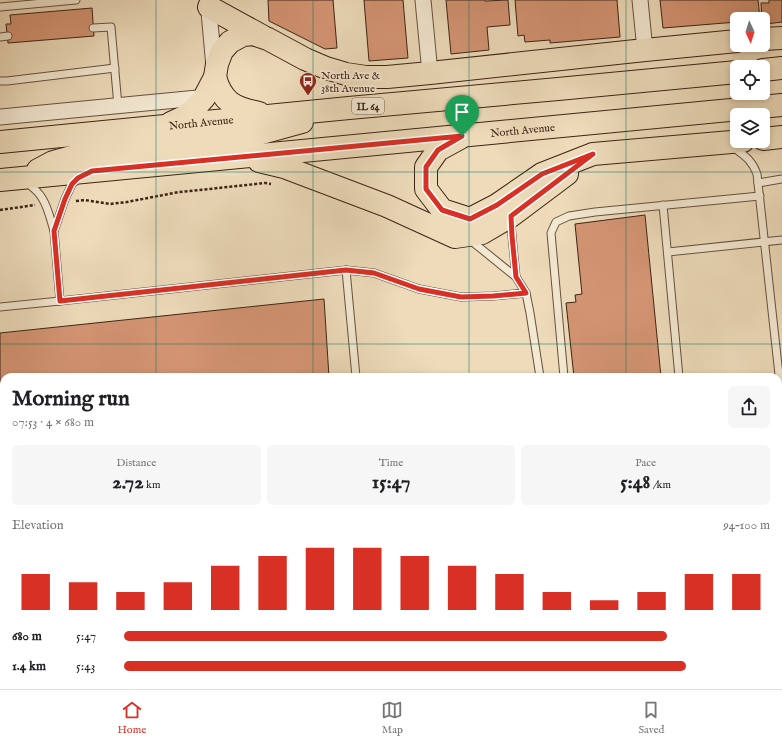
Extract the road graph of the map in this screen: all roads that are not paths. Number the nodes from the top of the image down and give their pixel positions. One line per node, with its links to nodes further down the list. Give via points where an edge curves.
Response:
1 (76, 0): 5 (lane)
2 (423, 0): 15 (street)
3 (640, 0): 11 (street)
4 (209, 4): 9 (main road); 18 (street)
5 (0, 7)
6 (93, 28): 12 (lane, via 111,27)
7 (782, 38): 8 (main road)
8 (770, 39)
9 (268, 40): 15 (main road, via 304,59 346,74 380,77); 18 (main road, via 253,34 243,35 230,42 222,51 217,64)
10 (730, 43): 11 (main road)
11 (645, 50): 15 (main road)
12 (115, 68): 17 (lane); 20 (lane)
13 (782, 68): 14 (main road)
14 (770, 69)
15 (430, 73)
16 (730, 73): 21 (main road, North Avenue / IL 64)
17 (0, 82)
18 (214, 90): 20 (street); 22 (main road, via 233,105); 24 (main road, via 184,117)
19 (782, 105): 25 (main road, North Avenue)
20 (118, 106): 23 (street)
21 (349, 108): 22 (main road, North Avenue / IL 64); 34 (main road, via 247,137 82,154 54,162)
22 (270, 115): 24 (main road, North Avenue / IL 64)
23 (0, 117)
24 (166, 125): 28 (main road, North Avenue / IL 64)
25 (462, 136): 31 (main road, via 438,150 426,167 426,189 442,210 470,219 497,205 542,174); 32 (main road, North Avenue)
26 (782, 137): 27 (main road)
27 (770, 138)
28 (0, 142)
29 (730, 142): 31 (main road)
30 (740, 148): 37 (lane, via 754,165)
31 (593, 154): 40 (main road)
32 (238, 157): 33 (main road, North Avenue); 42 (main road, via 284,166 387,206 455,237)
33 (92, 171): 34 (main road, North Avenue); 41 (lane, via 72,184)
34 (22, 178): 36 (main road, North Avenue); 41 (lane, via 42,198)
35 (782, 179): 37 (lane)
36 (0, 180)
37 (758, 183): 38 (lane)
38 (760, 196): 39 (lane); 44 (lane)
39 (663, 205): 45 (lane); 53 (lane, via 569,216 556,222 551,233)
40 (511, 216): 42 (main road, via 482,233); 47 (lane)
41 (54, 231): 49 (lane)
42 (464, 236): 47 (lane)
43 (782, 240): 44 (lane)
44 (765, 242): 45 (lane); 55 (lane)
45 (668, 252): 54 (lane)
46 (346, 270): 48 (lane, via 374,273 419,289 461,297); 49 (lane); 51 (lane)
47 (516, 277): 48 (lane)
48 (526, 293): 52 (lane)
49 (60, 301): 50 (lane)
50 (0, 307)
51 (356, 373)
52 (539, 373)
53 (564, 373)
54 (679, 373)
55 (779, 373)

